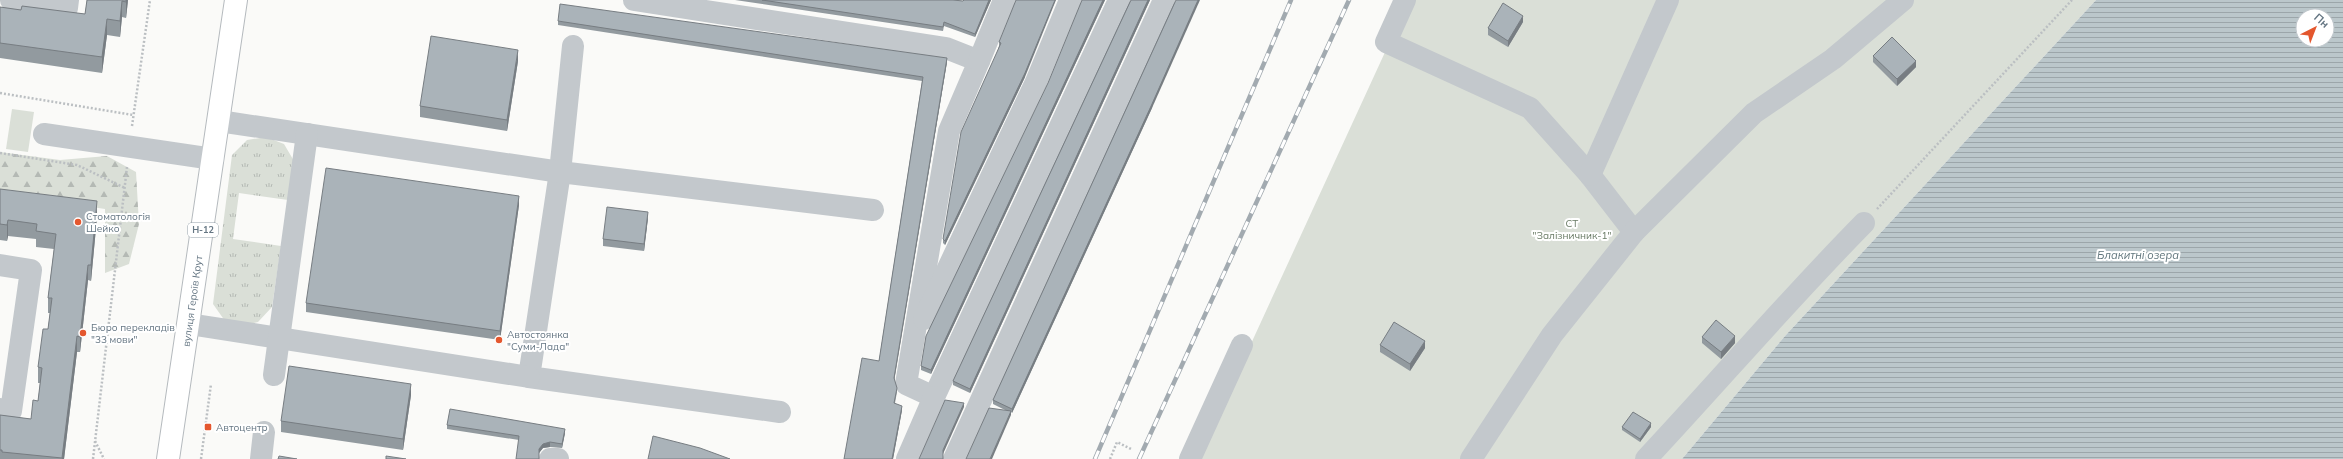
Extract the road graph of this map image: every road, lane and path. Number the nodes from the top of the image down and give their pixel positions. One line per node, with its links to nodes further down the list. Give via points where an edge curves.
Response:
1 (11, 0): 2 (lane, via 67,8)
2 (68, 0)
3 (150, 0): 17 (path)
4 (236, 0): 18 (main road, вулиця Героїв Крут / Н-12)
5 (634, 0): 15 (lane, via 946,48)
6 (1004, 0): 15 (lane)
7 (1070, 0): 33 (lane, via 1036,82)
8 (1119, 0): 38 (lane)
9 (1164, 0): 52 (lane)
10 (1404, 0): 25 (lane, via 1386,42 1530,108)
11 (1668, 0): 25 (lane)
12 (1902, 0): 29 (lane, via 1833,59 1754,113)
13 (2072, 0): 28 (path)
14 (573, 46): 24 (lane)
15 (979, 61): 33 (lane, via 949,131)
16 (0, 93): 17 (path)
17 (133, 115): 21 (path)
18 (219, 122): 20 (lane); 23 (main road, вулиця Героїв Крут / Н-12)
19 (44, 134): 21 (lane)
20 (307, 134): 24 (lane); 32 (lane)
21 (130, 147): 23 (lane); 26 (path)
22 (0, 153): 26 (path, via 77,165)
23 (213, 159): 31 (main road, вулиця Героїв Крут / Н-12)
24 (560, 172): 27 (lane); 36 (lane)
25 (1590, 175): 29 (lane)
26 (125, 188): 42 (path)
27 (873, 210)
28 (1864, 223): 56 (lane, via 1816,272)
29 (1634, 232): 55 (lane, via 1552,336)
30 (0, 265): 39 (lane, via 31,270 11,411)
31 (189, 324): 32 (lane); 46 (main road, вулиця Героїв Крут / Н-12)
32 (280, 338): 35 (lane); 36 (lane)
33 (913, 343): 38 (lane, via 906,384)
34 (1242, 345): 54 (lane)
35 (274, 375)
36 (529, 377): 40 (lane)
37 (211, 384): 47 (path)
38 (934, 397): 51 (lane)
39 (0, 409)
40 (780, 412)
41 (264, 432): 48 (lane)
42 (95, 441): 44 (path); 45 (path)
43 (1131, 449): 53 (path, via 1117,442)
44 (93, 459)
45 (104, 459)
46 (168, 459)
47 (201, 459)
48 (261, 459)
49 (550, 459): 50 (lane)
50 (558, 459)
51 (907, 459)
52 (954, 459)
53 (1110, 459)
54 (1190, 459)
55 (1471, 459)
56 (1646, 459)

